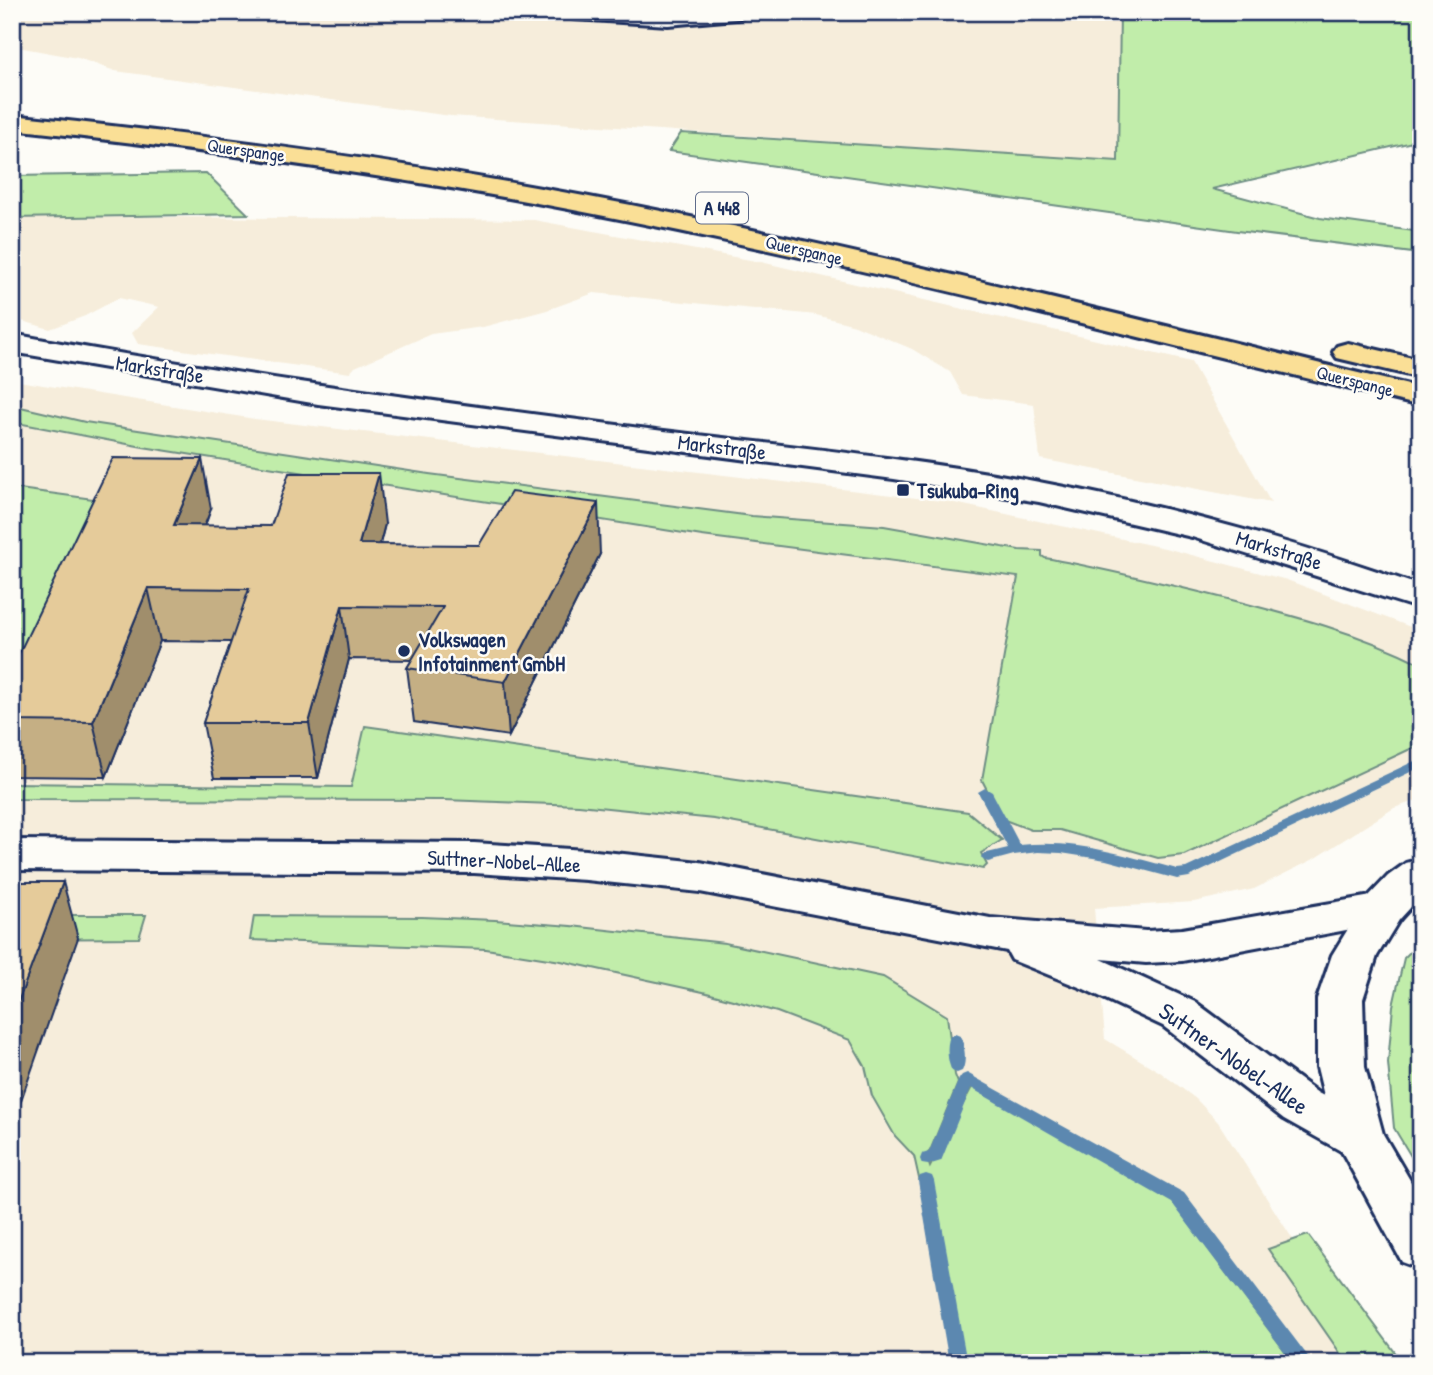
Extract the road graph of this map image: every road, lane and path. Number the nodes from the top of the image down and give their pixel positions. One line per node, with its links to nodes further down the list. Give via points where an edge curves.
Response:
1 (575, 12): 2 (main road, via 668,18)
2 (736, 12)
3 (12, 102): 5 (highway, Querspange / A 448, via 244,128 538,173 753,214)
4 (12, 122): 9 (highway, Querspange / A 448, via 353,165 612,209 915,275)
5 (1093, 291)
6 (12, 343): 10 (main road, Markstraße, via 184,373 984,482 1231,535)
7 (1321, 345): 8 (highway, Querspange)
8 (1421, 369)
9 (1421, 397)
10 (1421, 598)
11 (12, 855): 14 (main road, Suttner-Nobel-Allee, via 474,858 586,864 700,877)
12 (1421, 874): 13 (main road)
13 (1383, 909): 14 (main road, Suttner-Nobel-Allee, via 1182,945 1146,947); 15 (main road, via 1355,955 1340,999 1341,1067)
14 (990, 934): 15 (main road, Suttner-Nobel-Allee, via 1179,1014 1301,1106)
15 (1359, 1138): 16 (main road)
16 (1421, 1247)

